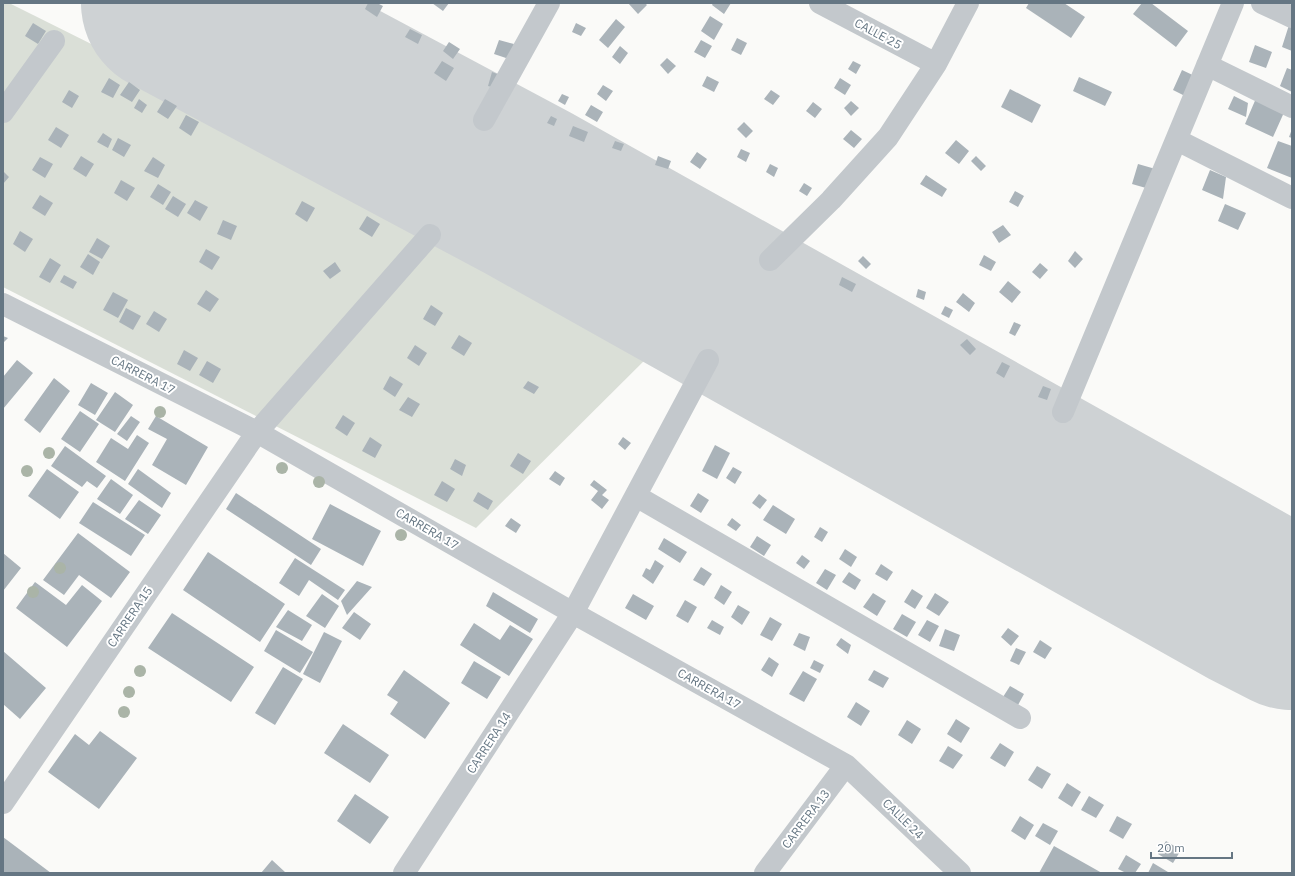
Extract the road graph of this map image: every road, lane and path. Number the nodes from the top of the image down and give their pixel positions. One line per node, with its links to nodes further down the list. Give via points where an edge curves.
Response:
1 (549, 3): 12 (street)
2 (820, 3): 8 (street, CALLE 25)
3 (968, 3): 8 (street)
4 (1233, 3): 9 (street)
5 (1262, 3): 6 (street)
6 (1292, 17)
7 (54, 41): 11 (street)
8 (936, 64): 16 (street, via 888,137 831,200)
9 (1207, 64): 10 (street); 13 (street)
10 (1292, 107)
11 (3, 112)
12 (484, 120)
13 (1177, 140): 14 (street); 19 (street)
14 (1292, 198)
15 (430, 235): 20 (street, CARRERA 15)
16 (770, 260)
17 (3, 304): 20 (street, CARRERA 17)
18 (708, 360): 21 (street, CARRERA 14)
19 (1063, 412)
20 (257, 432): 22 (street, CARRERA 17); 25 (street, CARRERA 15)
21 (636, 496): 22 (street, CARRERA 14); 23 (street)
22 (573, 613): 24 (street, CARRERA 17); 26 (street, CARRERA 14)
23 (1020, 718)
24 (846, 764): 27 (street, CARRERA 13); 28 (street, CALLE 24)
25 (3, 802)
26 (404, 873)
27 (765, 873)
28 (960, 873)

